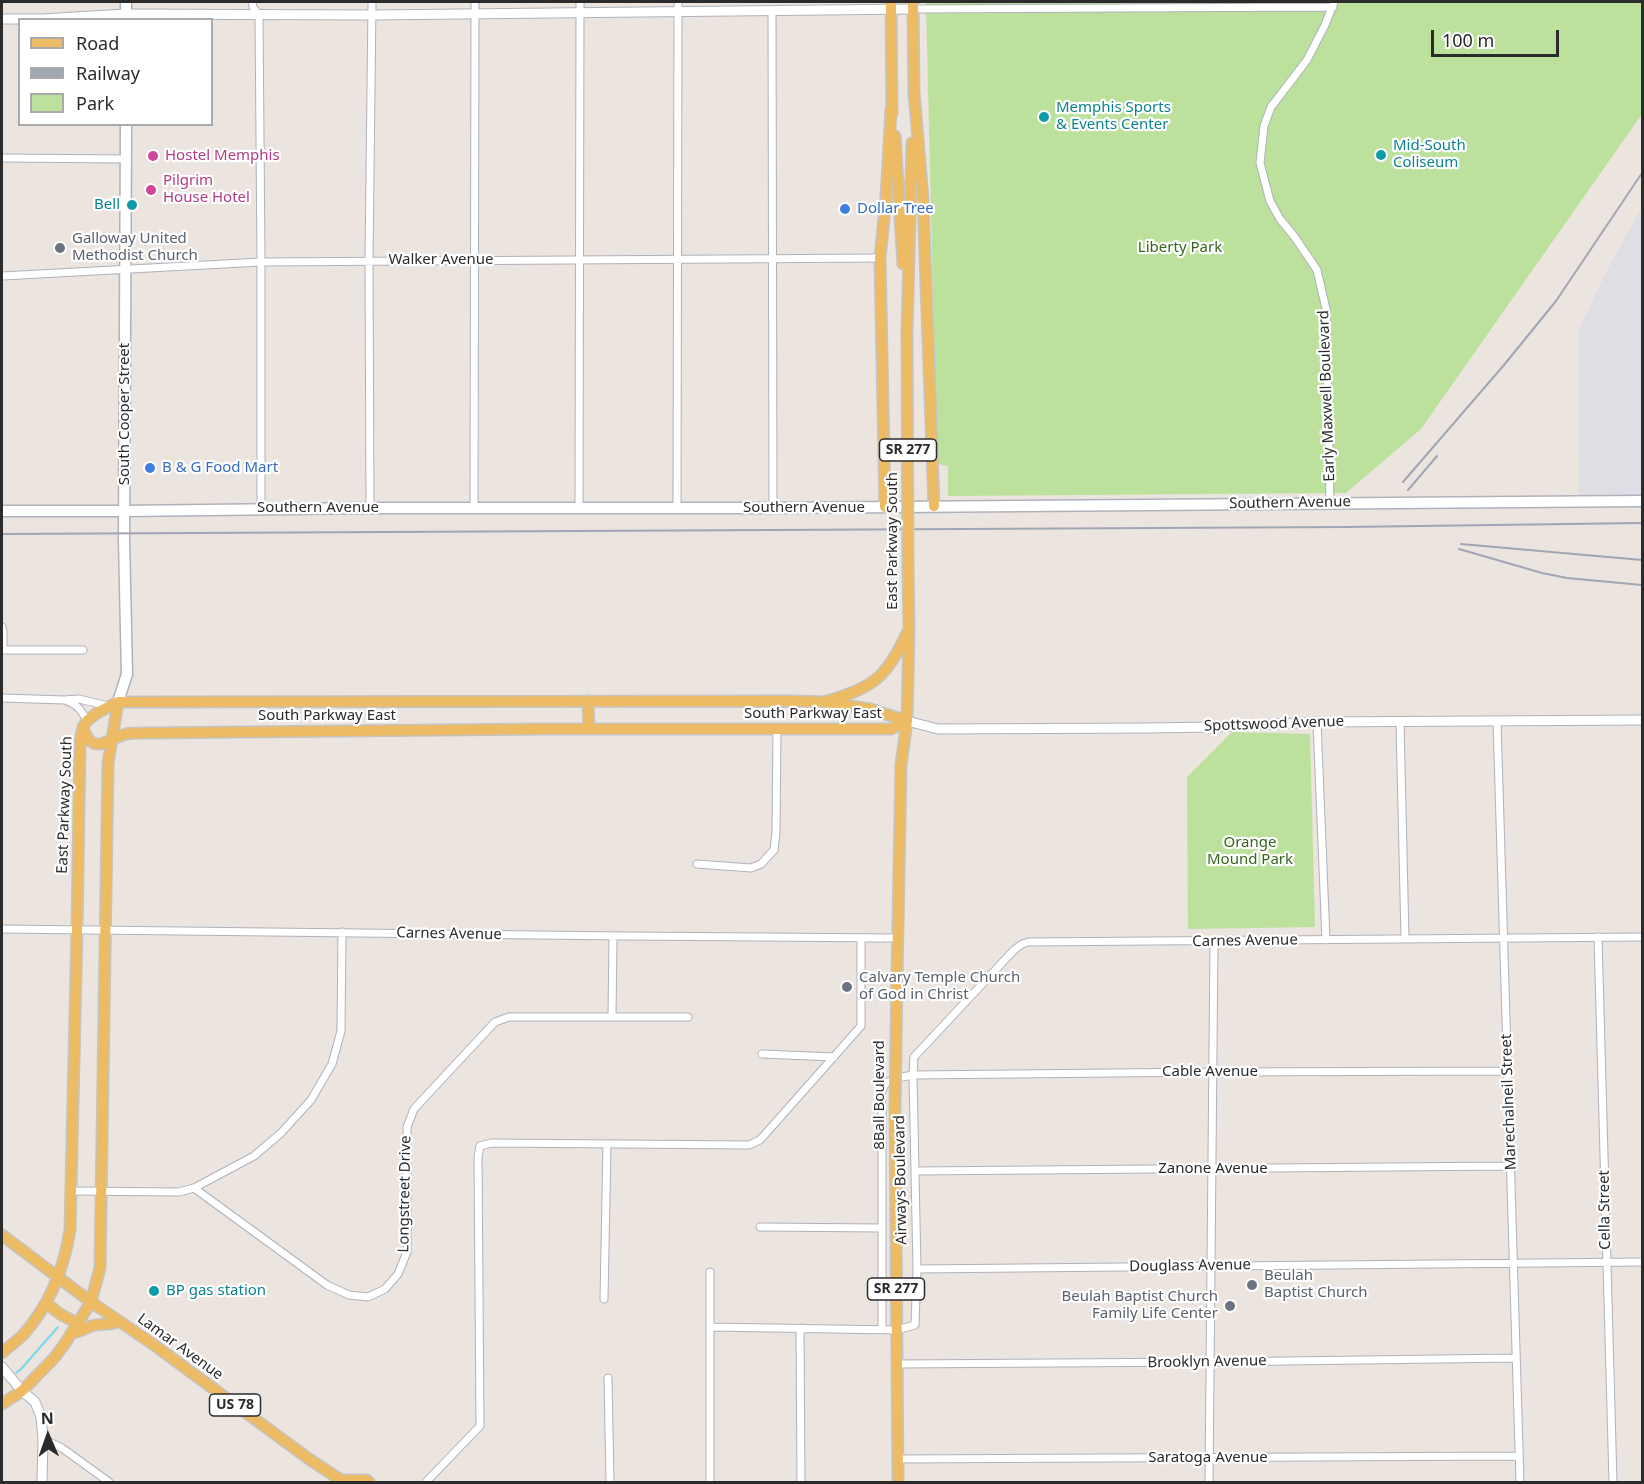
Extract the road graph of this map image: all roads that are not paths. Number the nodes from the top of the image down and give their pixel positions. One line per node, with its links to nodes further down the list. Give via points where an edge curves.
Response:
1 (126, 2): 15 (main road)
2 (252, 2): 13 (street)
3 (372, 2): 14 (street)
4 (475, 2): 12 (street)
5 (1334, 4): 6 (street); 35 (street, Early Maxwell Boulevard, via 1307,60 1271,107 1264,126 1260,163 1270,201 1317,270 1326,309)
6 (913, 5): 8 (street); 19 (main road, East Parkway South / SR 277)
7 (789, 6): 8 (street); 11 (street)
8 (891, 6): 20 (main road, East Parkway South / SR 277)
9 (580, 7): 10 (street); 12 (street); 27 (street)
10 (678, 7): 11 (street); 25 (street)
11 (772, 11): 28 (street)
12 (475, 14): 14 (street); 26 (street)
13 (259, 15): 14 (street); 15 (street); 30 (street)
14 (372, 15): 29 (street)
15 (126, 17): 16 (street)
16 (84, 18)
17 (2, 19): 18 (street)
18 (18, 19)
19 (914, 92): 33 (main road, East Parkway South / SR 277); 36 (main road, via 923,200)
20 (891, 109): 24 (main road); 33 (main road, East Parkway South / SR 277)
21 (126, 126): 23 (main road, South Cooper Street)
22 (2, 158): 23 (street)
23 (126, 159): 31 (main road, South Cooper Street)
24 (880, 258): 28 (street, Walker Avenue); 37 (main road)
25 (677, 259): 27 (street, Walker Avenue); 28 (street, Walker Avenue); 41 (street)
26 (474, 260): 27 (street, Walker Avenue); 29 (street, Walker Avenue); 39 (street)
27 (580, 260): 40 (street)
28 (773, 260): 42 (street)
29 (369, 261): 30 (street, Walker Avenue); 38 (street)
30 (261, 262): 31 (street, Walker Avenue); 43 (street)
31 (125, 269): 32 (street, Walker Avenue); 45 (main road, South Cooper Street)
32 (2, 276)
33 (907, 328): 47 (main road, East Parkway South / SR 277, bridge)
34 (1642, 501): 35 (main road, Southern Avenue)
35 (1330, 502): 36 (main road, Southern Avenue)
36 (934, 506): 37 (main road, Southern Avenue)
37 (885, 507): 42 (main road, Southern Avenue)
38 (370, 508): 39 (main road, Southern Avenue); 43 (main road, Southern Avenue)
39 (474, 508): 40 (main road, Southern Avenue)
40 (579, 508): 41 (main road, Southern Avenue)
41 (677, 508): 42 (main road, Southern Avenue)
42 (773, 508)
43 (261, 509): 45 (main road, Southern Avenue)
44 (2, 511): 45 (main road, Southern Avenue)
45 (124, 511): 54 (main road, South Cooper Street, via 127,674)
46 (2, 627): 48 (street)
47 (909, 627): 53 (main road, via 880,677 865,688); 57 (main road, East Parkway South / SR 277)
48 (2, 650): 49 (street)
49 (83, 650)
50 (2, 698): 51 (street)
51 (64, 700): 54 (street); 60 (street, via 81,710)
52 (588, 701): 53 (main road, South Parkway East); 54 (main road, South Parkway East); 61 (main road)
53 (825, 702): 57 (main road, South Parkway East, via 870,709)
54 (113, 704): 60 (main road, East Parkway South); 63 (main road)
55 (1642, 720): 56 (street, Spottswood Avenue)
56 (1497, 721): 59 (street, Spottswood Avenue); 74 (street, Marechalneil Street)
57 (907, 722): 58 (street, Spottswood Avenue, bridge, via 938,729 1215,727); 62 (main road, South Parkway East, via 891,729); 73 (main road, 8Ball Boulevard / SR 277, via 901,765)
58 (1317, 722): 59 (street, Spottswood Avenue); 76 (street)
59 (1400, 722): 75 (street)
60 (85, 724): 63 (main road, South Parkway East, via 86,737 91,742 99,745); 66 (main road, East Parkway South, via 78,777)
61 (589, 729): 62 (main road, South Parkway East); 63 (main road, South Parkway East, via 145,733 125,734)
62 (777, 729): 64 (street, via 774,850 752,868)
63 (112, 741): 67 (main road, via 108,764)
64 (697, 864)
65 (2, 929): 66 (street, Carnes Avenue)
66 (77, 930): 67 (street, Carnes Avenue); 90 (main road, East Parkway South)
67 (106, 931): 68 (street, Carnes Avenue); 91 (main road)
68 (342, 932): 69 (street, Carnes Avenue); 89 (street, via 341,1031 327,1073 311,1100 281,1133 254,1156)
69 (613, 936): 72 (street, Carnes Avenue); 78 (street)
70 (1598, 937): 71 (street, Carnes Avenue); 74 (street, Carnes Avenue); 96 (street, Cella Street)
71 (1642, 937)
72 (861, 938): 73 (street, Carnes Avenue); 81 (street, via 861,1026)
73 (896, 938): 110 (main road, 8Ball Boulevard / SR 277, bridge)
74 (1504, 938): 75 (street, Carnes Avenue); 82 (street, Marechalneil Street)
75 (1405, 939): 76 (street, Carnes Avenue)
76 (1326, 940): 77 (street, Carnes Avenue)
77 (1214, 941): 83 (street); 84 (street, Carnes Avenue, via 1022,944 914,1057)
78 (612, 1017): 79 (street, Longstreet Drive); 89 (street, Longstreet Drive, via 509,1017 495,1022 414,1109 407,1127 407,1252 398,1274 385,1289 368,1297 349,1295 327,1285)
79 (688, 1017)
80 (762, 1054): 81 (street)
81 (834, 1057): 85 (street, via 760,1140 749,1145)
82 (1508, 1071): 83 (street, Cable Avenue); 86 (street, Marechalneil Street)
83 (1213, 1072): 84 (street, Cable Avenue); 87 (street)
84 (913, 1075): 88 (street, Airways Boulevard); 93 (street, Airways Boulevard, via 890,1079 880,1096)
85 (607, 1144): 102 (street); 127 (street, via 480,1146 480,1426)
86 (1510, 1166): 87 (street, Zanone Avenue); 97 (street, Marechalneil Street)
87 (1212, 1169): 88 (street, Zanone Avenue); 98 (street)
88 (916, 1171): 99 (street, Airways Boulevard)
89 (194, 1188): 91 (street, via 179,1192)
90 (72, 1191): 91 (street); 101 (main road, East Parkway South, via 70,1230)
91 (102, 1191): 103 (main road, via 100,1268)
92 (760, 1227): 93 (street)
93 (881, 1228): 109 (street, Airways Boulevard)
94 (2, 1235): 101 (main road, Lamar Avenue / US 78)
95 (1642, 1262): 96 (street, Douglass Avenue)
96 (1607, 1263): 97 (street, Douglass Avenue); 134 (street, Cella Street)
97 (1514, 1264): 98 (street, Douglass Avenue); 112 (street, Marechalneil Street)
98 (1211, 1266): 99 (street, Douglass Avenue); 113 (street)
99 (917, 1269): 110 (street, Airways Boulevard, via 915,1325)
100 (710, 1272): 106 (street)
101 (58, 1277): 103 (main road, Lamar Avenue / US 78); 104 (main road)
102 (604, 1299)
103 (91, 1302): 105 (main road, Lamar Avenue / US 78); 107 (main road)
104 (46, 1303): 107 (main road); 111 (main road, via 22,1335)
105 (119, 1321): 107 (main road, via 94,1325 81,1332); 123 (main road, Lamar Avenue / US 78)
106 (710, 1327): 108 (street); 129 (street)
107 (74, 1328): 117 (main road, via 55,1357)
108 (800, 1328): 109 (street); 130 (street)
109 (882, 1329): 110 (street)
110 (896, 1330): 114 (main road, 8Ball Boulevard / SR 277)
111 (2, 1353)
112 (1516, 1358): 113 (street, Brooklyn Avenue); 120 (street, Marechalneil Street)
113 (1210, 1362): 114 (street, Brooklyn Avenue); 121 (street)
114 (897, 1364): 122 (main road, 8Ball Boulevard / SR 277)
115 (2, 1367): 117 (street)
116 (608, 1378): 128 (street)
117 (22, 1390): 118 (main road); 119 (street, via 35,1402)
118 (2, 1404)
119 (43, 1440): 124 (street); 125 (street, via 62,1448)
120 (1519, 1455): 121 (street, Saratoga Avenue); 133 (street, Marechalneil Street)
121 (1210, 1458): 122 (street, Saratoga Avenue); 132 (street)
122 (897, 1464): 131 (main road, SR 277)
123 (343, 1481): 126 (main road, Lamar Avenue / US 78)
124 (42, 1482)
125 (109, 1482)
126 (369, 1482)
127 (426, 1482)
128 (610, 1482)
129 (710, 1482)
130 (801, 1482)
131 (897, 1482)
132 (1209, 1482)
133 (1520, 1482)
134 (1613, 1482)

